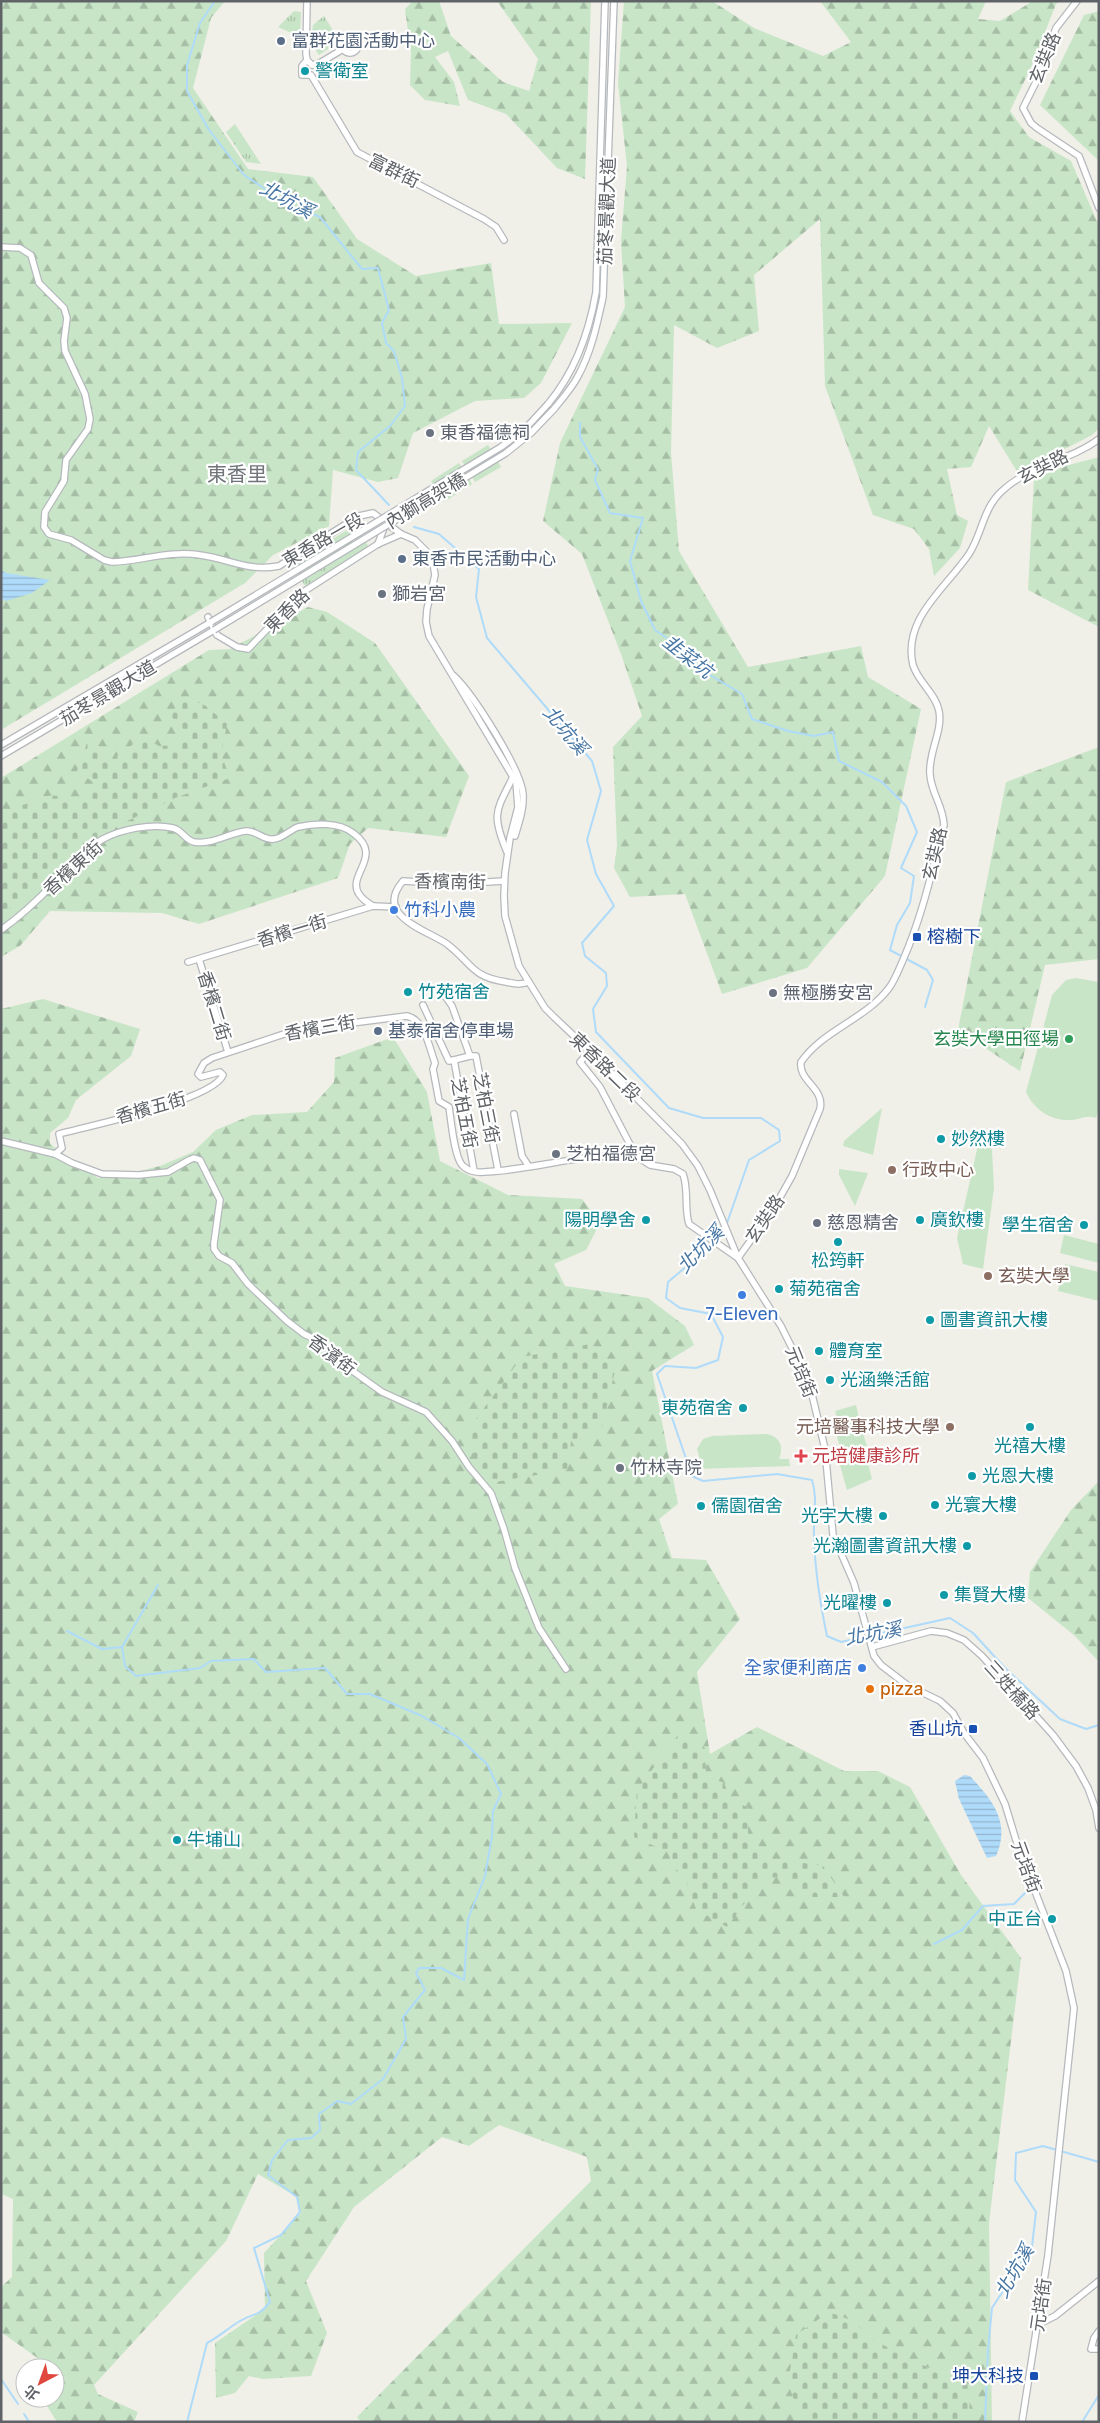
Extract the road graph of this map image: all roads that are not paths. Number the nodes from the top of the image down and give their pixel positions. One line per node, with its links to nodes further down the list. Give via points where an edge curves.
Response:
1 (307, 1): 6 (street)
2 (605, 1): 12 (street, 茄苳景觀大道, via 596,292 587,334 568,376)
3 (614, 1): 13 (street, 茄苳景觀大道, via 603,297 595,334 577,378)
4 (1077, 1): 9 (street, 玄奘路, via 1056,28 1023,108 1031,123 1079,156)
5 (343, 49): 7 (street)
6 (307, 60): 7 (street); 8 (street, via 302,66 302,75)
7 (312, 65): 8 (street)
8 (311, 75): 10 (street, 富群街, via 357,152 484,219 496,227)
9 (1099, 208)
10 (504, 240)
11 (1, 247): 15 (street, 東香路一段, via 20,248 31,255 39,284 64,308 67,318 65,351 88,407 88,429 66,460 64,481 45,512 44,527 50,534 71,540 112,562 172,554 200,554 248,568 264,569 279,566 359,516 373,513)
12 (548, 404): 18 (street, 內獅高架橋, bridge, via 525,429 501,447)
13 (554, 409): 19 (street, 內獅高架橋, bridge, via 506,453)
14 (1099, 439): 46 (street, 玄奘路, via 1032,470 1002,491 985,516 970,552 922,613 912,642 912,656 916,673 939,712 929,773 943,811 944,825 916,930 889,988 822,1041 801,1062 802,1071 822,1101 820,1109 792,1176 774,1208)
15 (386, 521): 16 (street, 東香路一段); 17 (street)
16 (401, 534): 17 (street, 東香路); 20 (street, via 415,540 433,563 435,580 426,622 429,636)
17 (378, 544): 19 (street, 東香路, via 303,592 248,649 237,647)
18 (210, 620): 19 (street); 21 (street, 茄苳景觀大道)
19 (214, 630): 22 (street, 茄苳景觀大道)
20 (450, 673): 23 (street); 24 (street, via 463,685 520,780 523,807)
21 (1, 746)
22 (1, 756)
23 (513, 777): 24 (street, via 519,794); 24 (street, via 497,812 497,826)
24 (508, 854): 25 (street)
25 (504, 881): 27 (street, 香檳南街, via 454,884 403,881 396,896); 31 (street, 東香路二段, via 510,938 519,966)
26 (373, 906): 27 (street, 香檳一街); 28 (street, 香檳東街, via 358,894 356,888 367,854 365,846 345,828 336,825 297,828 276,839 247,830 205,842 193,842 174,828 153,827 122,830 102,840); 29 (street, 香檳一街)
27 (396, 908): 31 (street, 香檳南街, via 406,921 448,946 482,977 521,985)
28 (1, 930)
29 (199, 959): 30 (street, 香檳一街); 35 (street, 香檳二街)
30 (188, 962)
31 (529, 982): 34 (street, 東香路二段, via 545,1008)
32 (445, 996): 36 (street, 芝柏三街, via 452,1006)
33 (423, 1005): 37 (street, 芝柏五街)
34 (590, 1051): 42 (street, via 580,1062 600,1088); 46 (street, 東香路二段, via 682,1144 698,1166)
35 (228, 1052): 38 (street, 香檳三街, via 296,1030 400,1016 414,1017 420,1024); 41 (street, 香檳五街, via 204,1063 198,1074 201,1077 220,1072 223,1075 221,1081 184,1101 59,1134 62,1148)
36 (470, 1056): 37 (street); 44 (street, 芝柏三街, via 476,1056)
37 (451, 1060): 38 (street); 45 (street, 芝柏五街)
38 (435, 1063): 45 (street, via 433,1069 439,1101 449,1107 458,1159 461,1165)
39 (514, 1114): 43 (street, via 522,1156)
40 (1, 1141): 41 (street, 香濱街)
41 (56, 1154): 48 (street, 香濱街, via 102,1174 168,1172 194,1158 200,1160 220,1200 214,1242 219,1256 232,1263 248,1284 287,1321 320,1342 354,1372 382,1392 426,1412 491,1493 515,1568 539,1628)
42 (636, 1156): 43 (street, via 604,1156); 46 (street, 元培街, via 650,1165 683,1174 689,1224)
43 (528, 1166): 44 (street)
44 (498, 1170): 45 (street)
45 (474, 1171)
46 (738, 1258): 47 (street, 元培街, via 781,1326 809,1382 825,1449 833,1535 854,1583)
47 (872, 1648): 49 (street, 三姓橋路, via 932,1631 964,1640 1053,1734 1076,1766 1088,1788); 51 (street, 元培街, via 881,1665 906,1685 940,1701 953,1713 983,1758 1005,1804 1018,1850 1073,1996)
48 (566, 1669)
49 (1099, 1828)
50 (1099, 2281): 51 (street, via 1055,2316)
51 (1039, 2324): 54 (street, 元培街)
52 (1099, 2331): 53 (street, via 1091,2348)
53 (1099, 2350)
54 (1022, 2422)

